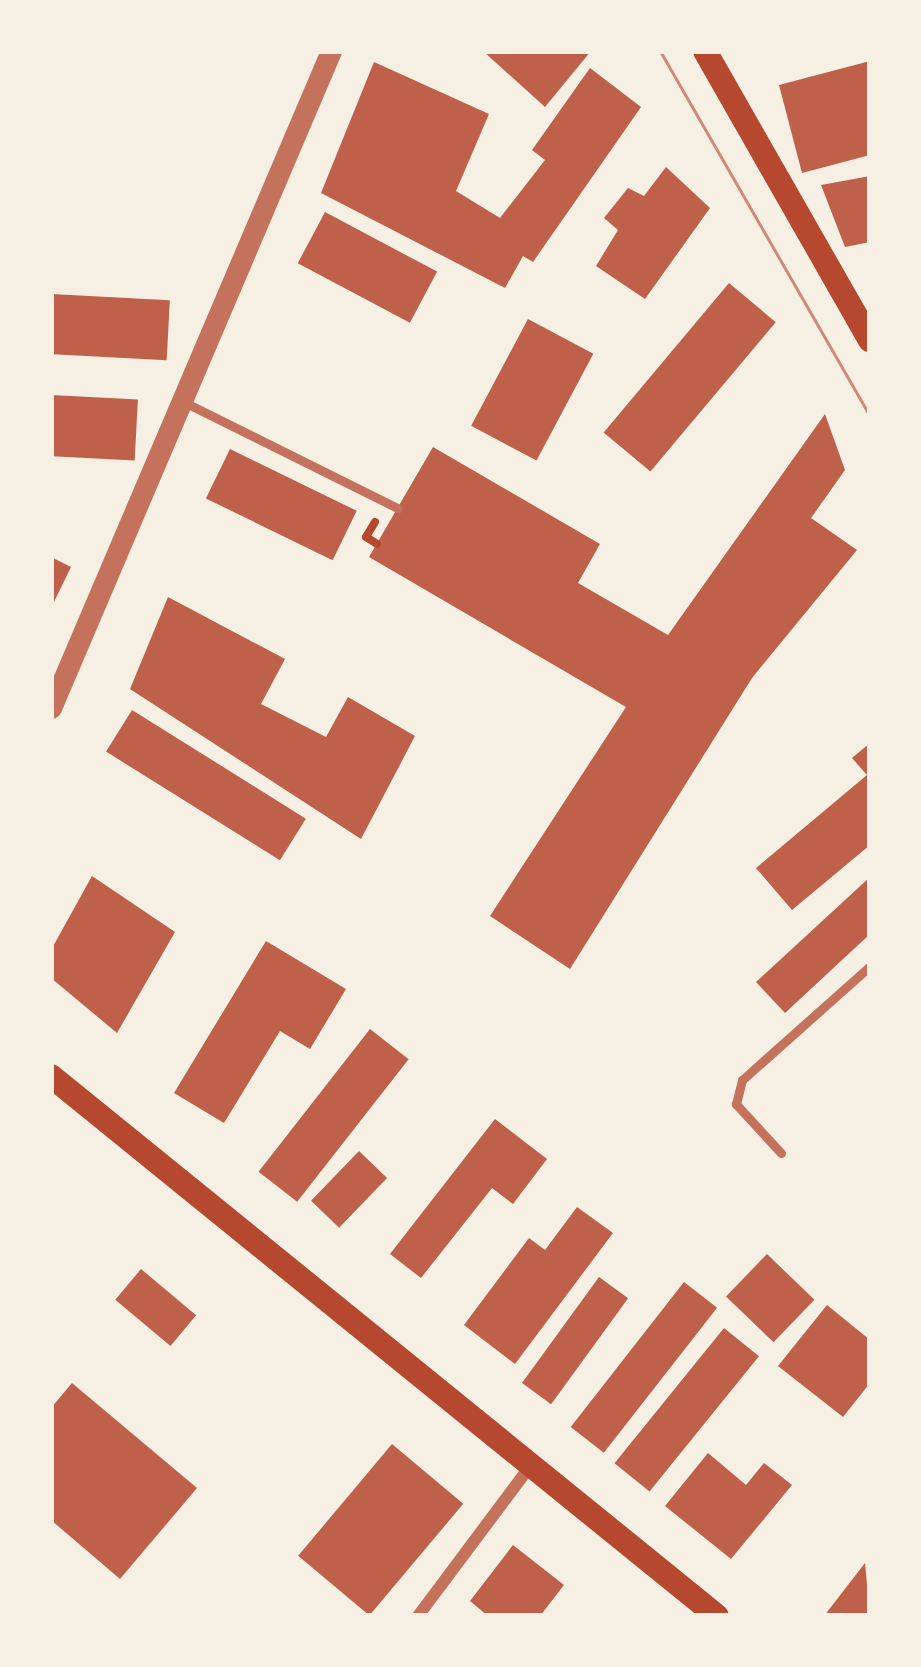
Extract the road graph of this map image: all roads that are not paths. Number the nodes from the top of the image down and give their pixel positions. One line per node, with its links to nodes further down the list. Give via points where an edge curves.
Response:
1 (331, 51): 4 (street)
2 (705, 51): 3 (main road)
3 (870, 340)
4 (182, 401): 5 (lane); 6 (street)
5 (398, 508)
6 (51, 708)
7 (870, 966): 9 (lane, via 742,1080 736,1104)
8 (51, 1076): 10 (main road)
9 (782, 1153)
10 (532, 1464): 11 (street); 12 (main road)
11 (418, 1616)
12 (717, 1616)

